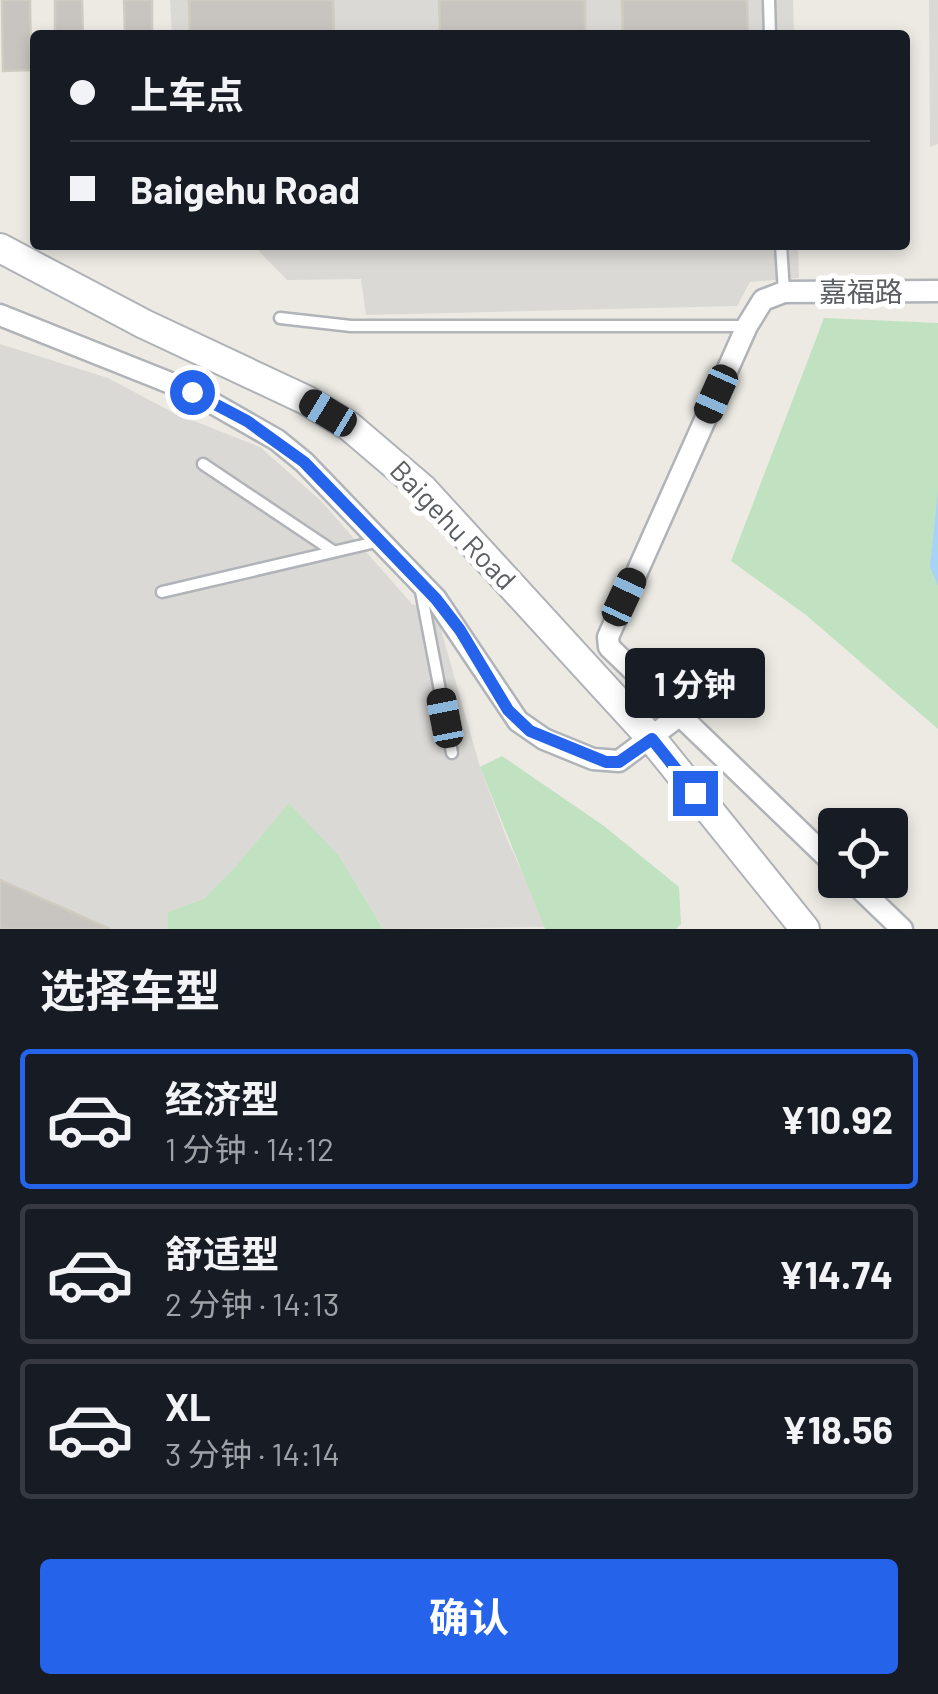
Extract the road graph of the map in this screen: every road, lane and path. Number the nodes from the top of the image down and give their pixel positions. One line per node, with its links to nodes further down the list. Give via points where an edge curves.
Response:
1 (769, 0): 2 (lane)
2 (770, 30)
3 (0, 248): 16 (street, Baigehu Road, via 350,426 423,490)
4 (781, 250): 6 (lane)
5 (938, 291): 6 (street, 嘉福路)
6 (784, 292): 9 (street, via 763,300)
7 (0, 314): 11 (street, via 136,367 247,421 304,462)
8 (280, 318): 9 (lane, via 352,326)
9 (747, 326): 15 (street, via 608,637 609,647)
10 (202, 464): 12 (lane)
11 (380, 541): 12 (lane); 13 (street)
12 (333, 551): 14 (lane)
13 (418, 580): 16 (street, via 460,630 508,710 530,731 606,762 619,762); 17 (lane)
14 (162, 592)
15 (679, 716): 16 (street); 18 (street)
16 (652, 739): 20 (street, Baigehu Road)
17 (452, 753)
18 (818, 849)
19 (870, 898): 21 (street)
20 (805, 929)
21 (902, 929)

